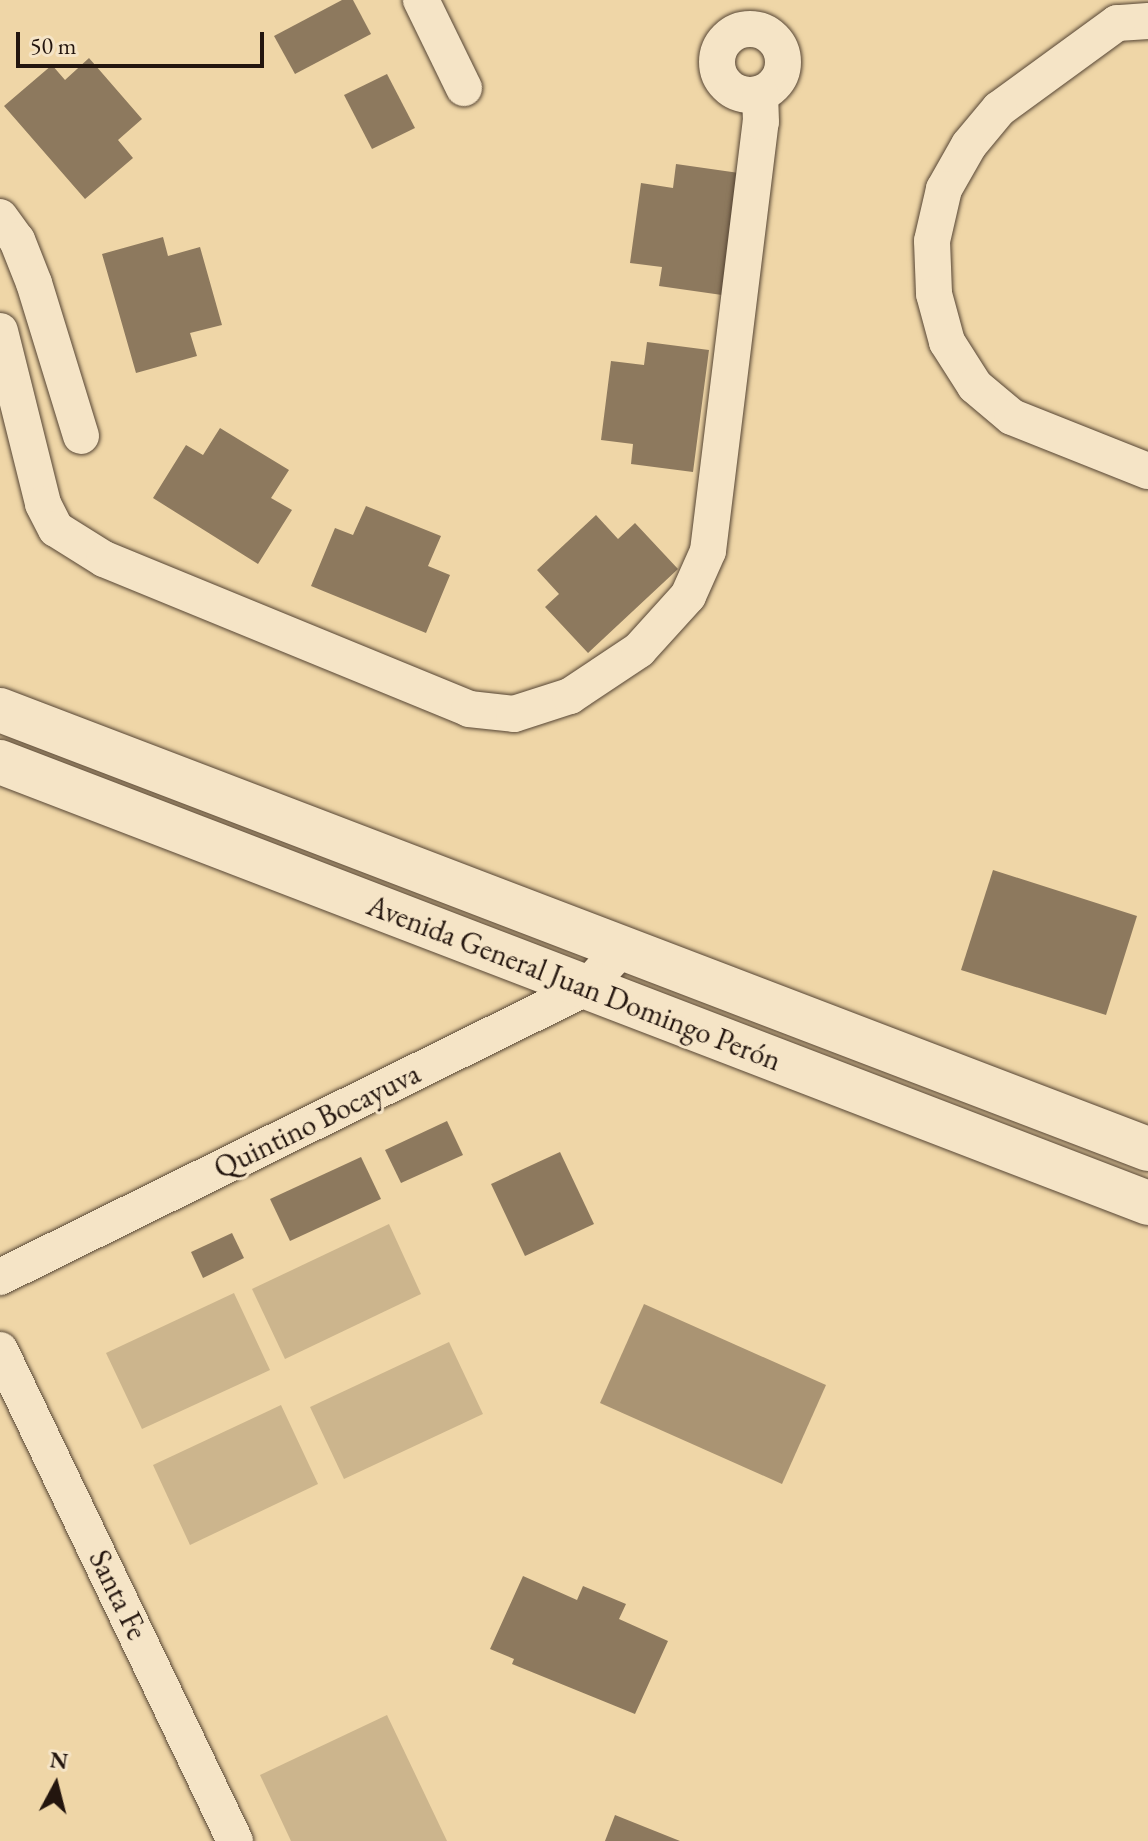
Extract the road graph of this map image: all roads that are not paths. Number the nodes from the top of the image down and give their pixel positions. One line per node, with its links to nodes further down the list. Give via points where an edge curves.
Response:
1 (421, 0): 3 (street)
2 (1148, 21): 8 (street, via 1117,23 999,109 969,145 944,189 932,241 934,294 947,342 975,386 1012,417)
3 (464, 88)
4 (760, 94): 6 (street, via 761,122 708,551 688,596 639,650 570,696 528,710 514,714 469,709 104,559 56,529 43,504)
5 (0, 217): 7 (street, via 17,240 34,283)
6 (0, 331)
7 (81, 436)
8 (1148, 471)
9 (0, 710): 11 (main road, Avenida General Juan Domingo Perón)
10 (0, 762): 12 (main road, Avenida General Juan Domingo Perón)
11 (622, 948): 12 (street, Quintino Bocayuva); 13 (main road, Avenida General Juan Domingo Perón)
12 (586, 988): 14 (main road, Avenida General Juan Domingo Perón); 15 (street, Quintino Bocayuva)
13 (1148, 1149)
14 (1148, 1203)
15 (0, 1277)
16 (0, 1350): 17 (street, Santa Fe)
17 (235, 1841)

